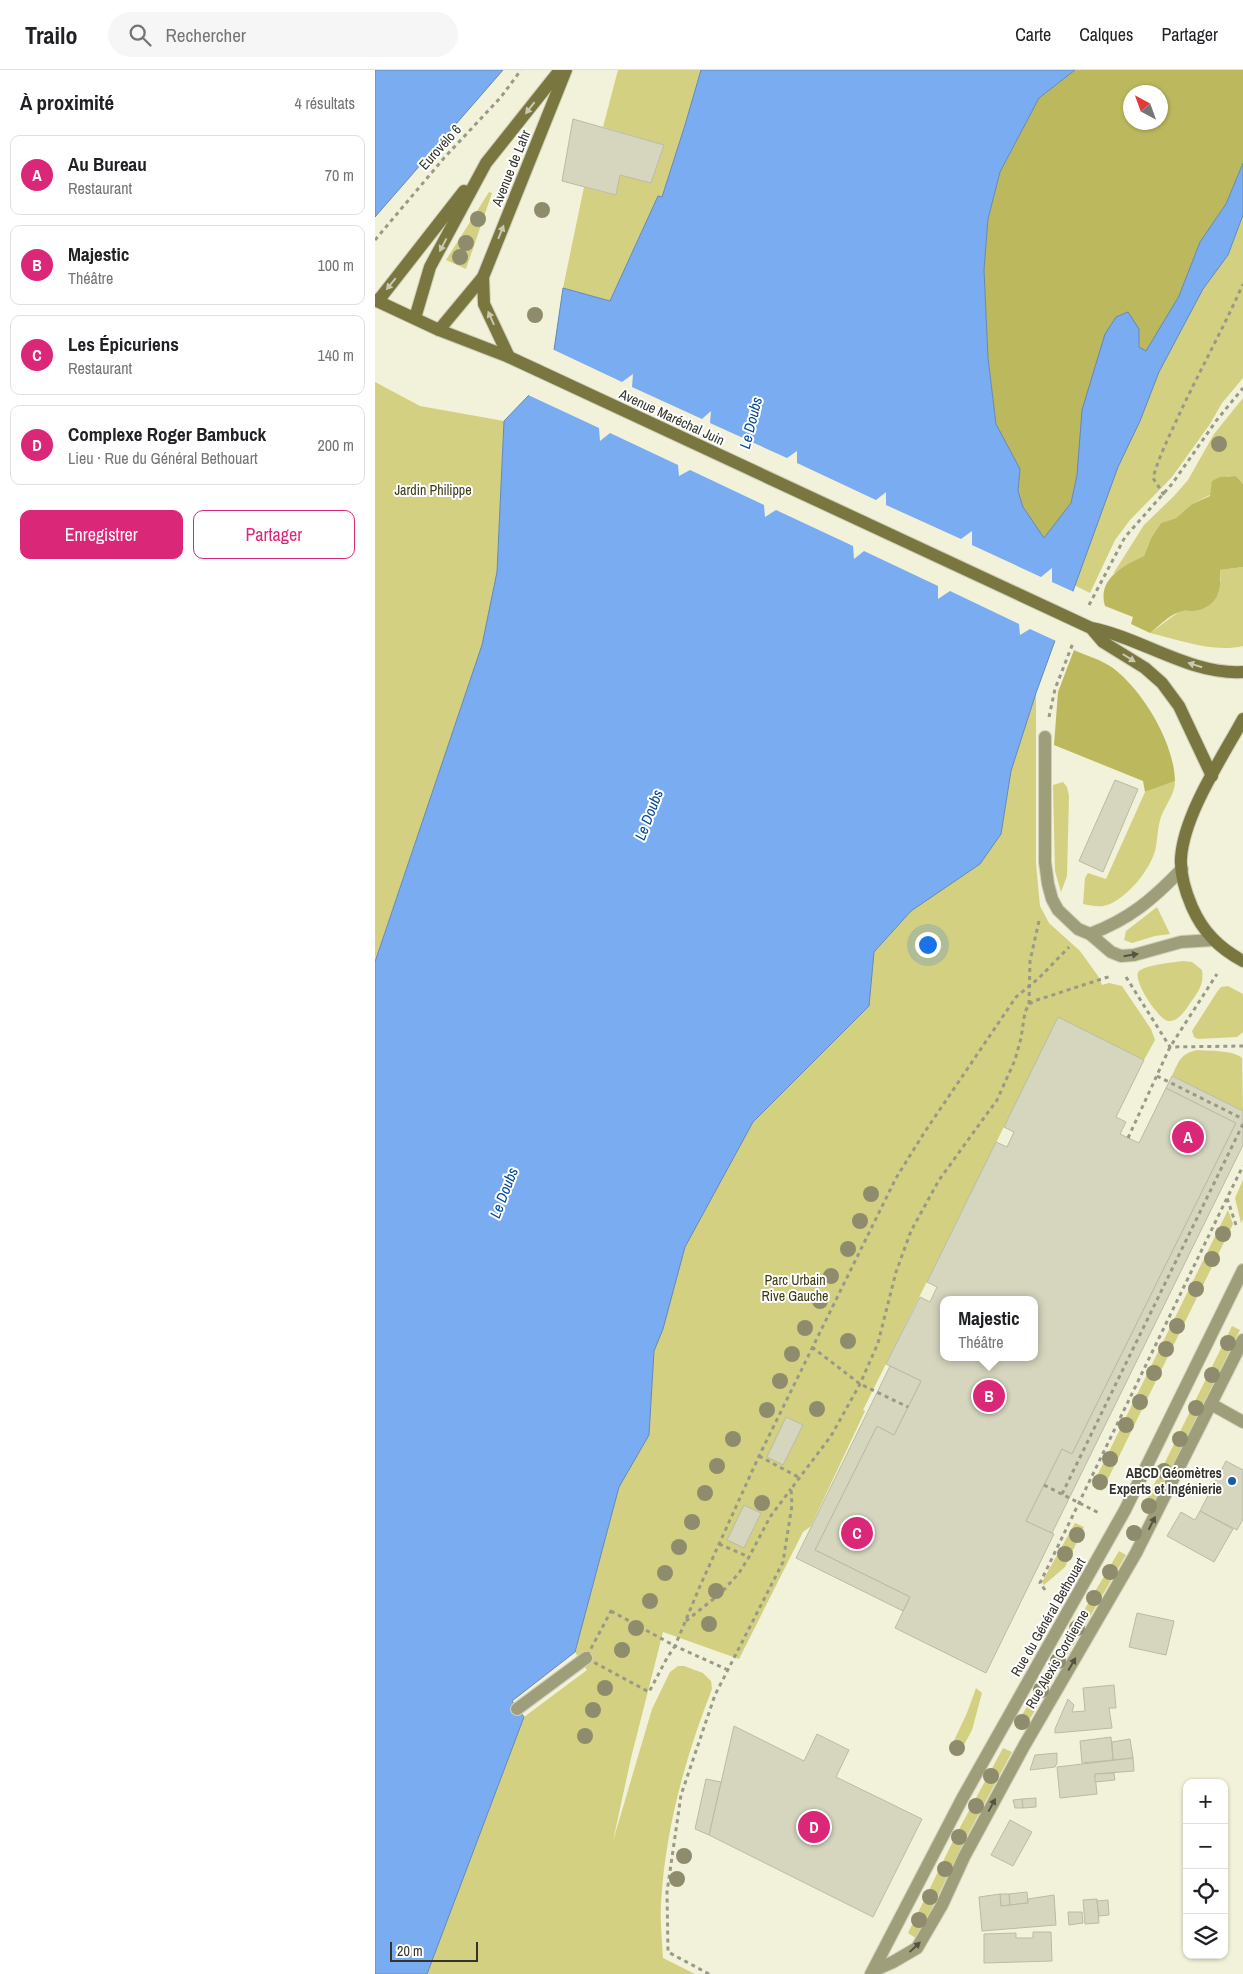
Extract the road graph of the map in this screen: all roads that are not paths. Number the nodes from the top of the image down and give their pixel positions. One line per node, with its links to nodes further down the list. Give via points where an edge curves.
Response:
1 (560, 70): 3 (main road, Avenue de Lahr, one-way to 3)
2 (566, 70): 4 (main road, Avenue de Lahr, one-way to 2)
3 (486, 163): 5 (main road, Avenue de Lahr, one-way to 5); 6 (main road, Avenue de Lahr, one-way to 6, via 430,267)
4 (483, 277): 7 (main road, Avenue de Lahr); 8 (main road, Avenue de Lahr, one-way to 4, via 484,304)
5 (376, 300): 6 (main road, Avenue Maréchal Juin)
6 (415, 318): 7 (main road, Avenue Maréchal Juin)
7 (439, 330): 8 (main road, Avenue Maréchal Juin)
8 (509, 357): 9 (main road, Avenue Maréchal Juin, bridge)
9 (1091, 628): 10 (main road, one-way to 9, via 1211,669); 13 (main road, one-way to 13, via 1103,642 1145,668 1162,683 1179,706)
10 (1243, 672)
11 (1243, 719): 13 (main road)
12 (1045, 736): 15 (street, via 1044,845 1048,884 1059,910 1077,928)
13 (1212, 776): 14 (main road, via 1185,833)
14 (1182, 869): 15 (street, via 1136,911 1114,925); 16 (main road, via 1199,924)
15 (1090, 934): 16 (street, one-way to 16, via 1102,946 1121,956 1181,942)
16 (1213, 940): 17 (main road)
17 (1243, 961)
18 (1243, 1270): 19 (street, Rue du Général Bethouart)
19 (1239, 1291): 25 (street, Rue du Général Bethouart, via 1125,1510 962,1799)
20 (1243, 1340): 21 (street, Rue Alexis Cordienne)
21 (1211, 1404): 22 (street); 25 (street, Rue Alexis Cordienne, one-way to 21, via 917,1948 1024,1746 1136,1554)
22 (1243, 1422)
23 (586, 1658): 24 (street)
24 (517, 1708)
25 (872, 1972)

